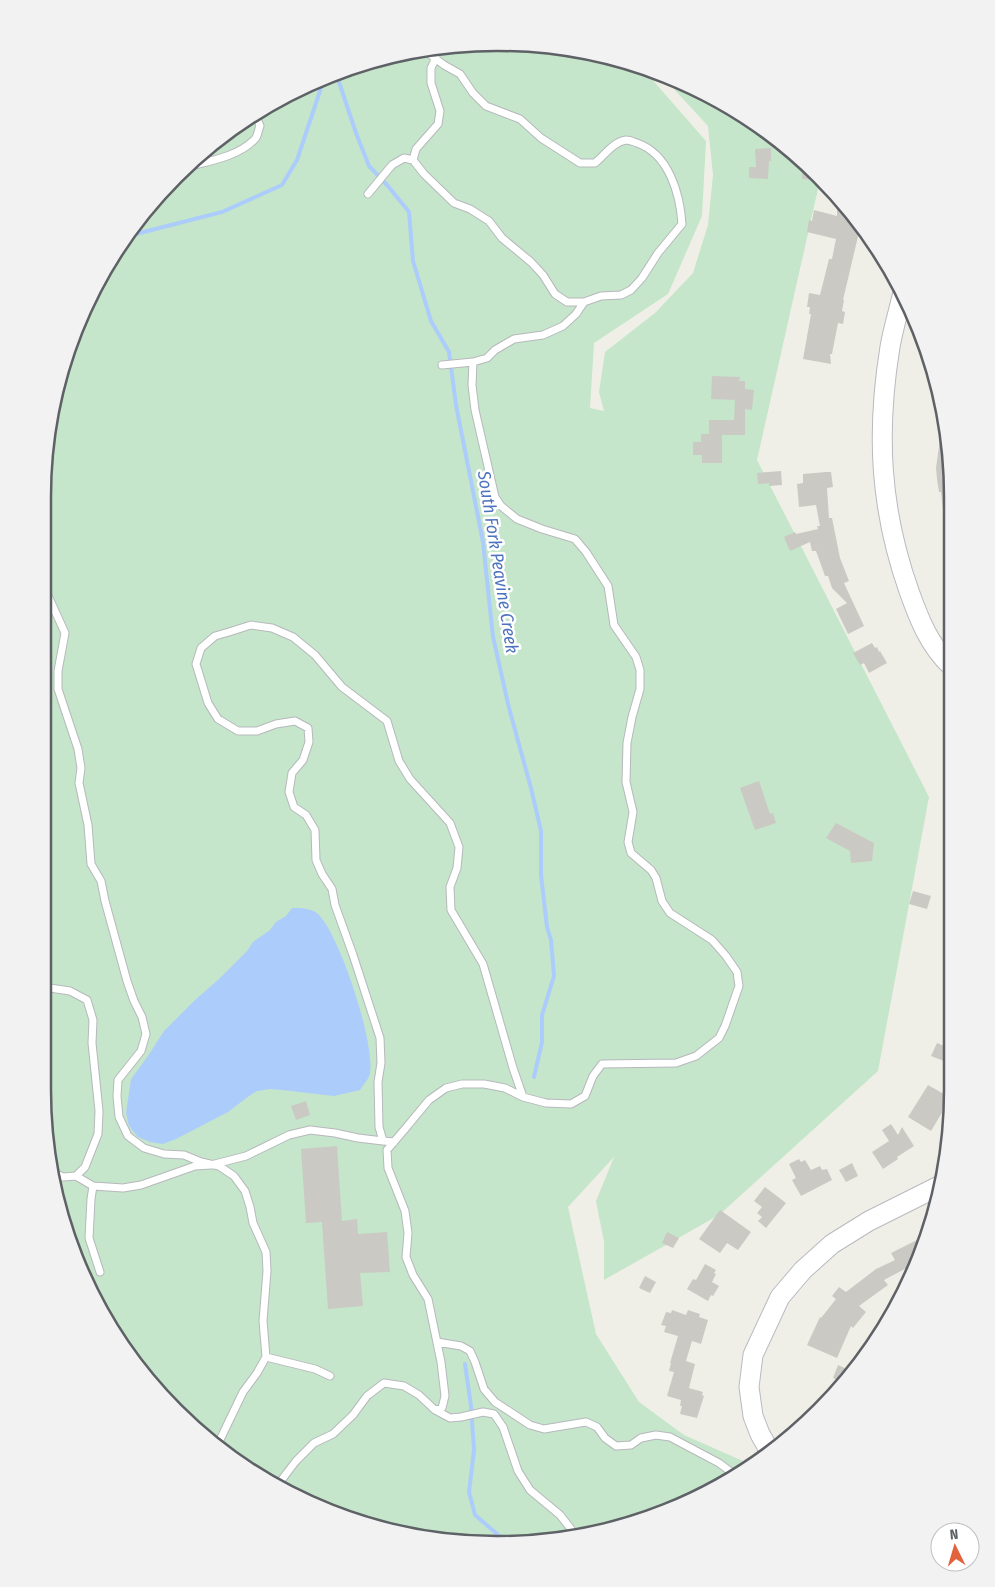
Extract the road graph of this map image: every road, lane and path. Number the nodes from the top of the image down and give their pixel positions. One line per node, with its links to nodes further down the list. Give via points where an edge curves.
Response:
1 (433, 56): 2 (lane)
2 (436, 58): 4 (lane, via 431,68 431,83 440,111 438,124 416,149); 7 (lane, via 460,74 472,93 486,106 520,119 541,138 580,163 595,163 614,144 628,140 644,145 667,167 681,204 682,224 631,290)
3 (258, 121): 5 (lane, via 260,126 256,139 229,155)
4 (413, 160): 6 (lane, via 404,158 392,165); 7 (lane, via 454,203 489,221 502,238 543,275 555,294 566,302)
5 (202, 163)
6 (368, 194)
7 (584, 302): 9 (lane, via 563,326 543,335 514,339 487,358)
8 (900, 304): 12 (street, via 890,345 883,401 881,448 884,492 899,560 916,610 931,643)
9 (473, 362): 10 (lane); 14 (lane, via 474,410 495,497 517,519 575,539 608,586 614,625 636,657 640,689 627,743 626,782 633,812 628,842 631,853 656,878 662,901 670,913 712,940 726,956 737,972 739,986 719,1038 696,1056 669,1063 602,1064 584,1096 571,1104 546,1103)
10 (442, 365)
11 (51, 601): 17 (lane, via 65,633 58,689 78,749 79,783 88,825 91,864 101,881 127,981 146,1034 141,1052 118,1080 119,1117 128,1136 144,1148)
12 (944, 660)
13 (51, 989): 19 (lane, via 70,991 87,1000 93,1020 98,1134 85,1167)
14 (523, 1097): 15 (lane, via 483,964 451,910 450,886 457,868 459,847 450,823 410,779 399,761 387,721 342,687 315,654 293,637 272,628 251,625 215,636 201,648 196,664 208,703 218,719 238,732 257,731 295,721 308,728 309,742 303,760 292,773 289,792 294,807 306,815 315,830 316,860 332,889 380,1038 378,1127); 16 (lane, via 505,1088 484,1084 446,1088 429,1100)
15 (383, 1140): 16 (lane); 17 (lane, via 310,1130 289,1135 246,1156)
16 (394, 1142): 23 (lane, via 387,1150 388,1168 405,1211 408,1233 406,1257 428,1299)
17 (211, 1164): 20 (lane, via 142,1185 123,1188); 24 (lane, via 234,1176 245,1191 253,1223 266,1252 263,1321)
18 (60, 1176): 19 (lane)
19 (76, 1176): 20 (lane)
20 (93, 1186): 22 (lane, via 89,1238)
21 (932, 1189): 28 (street, via 832,1244 780,1297 753,1356 750,1387 753,1416)
22 (100, 1272)
23 (437, 1342): 26 (lane, via 445,1396 442,1408); 29 (lane, via 470,1351 484,1389 495,1402 530,1425 544,1429 586,1422 597,1427 616,1446 631,1445 641,1438 670,1437)
24 (266, 1357): 25 (lane); 27 (lane, via 243,1392)
25 (330, 1376)
26 (435, 1410): 30 (lane, via 404,1386 384,1383 367,1396 333,1434 308,1449); 31 (lane, via 450,1418 483,1412 494,1414 504,1427 518,1471 530,1490 560,1515)
27 (220, 1439)
28 (767, 1446)
29 (729, 1471)
30 (281, 1480)
31 (570, 1530)

